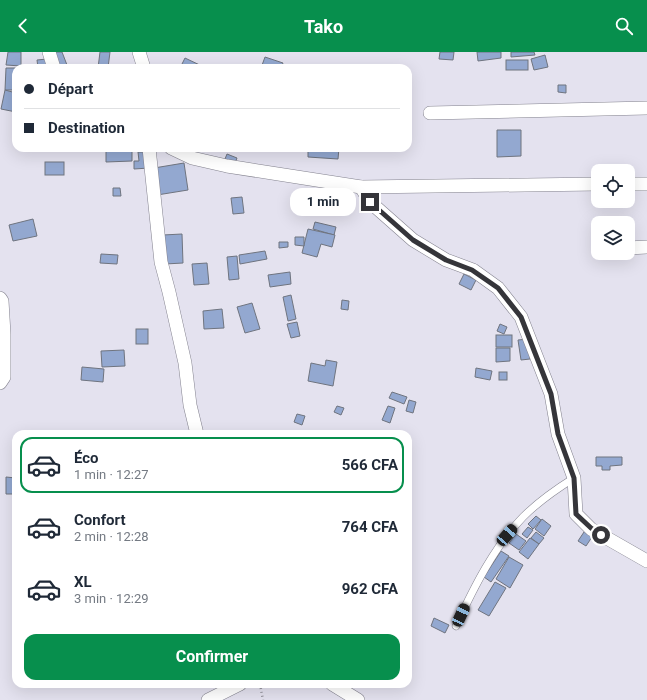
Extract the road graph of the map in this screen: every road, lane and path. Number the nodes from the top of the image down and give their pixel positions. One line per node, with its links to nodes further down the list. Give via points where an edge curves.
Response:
1 (48, 52): 3 (street)
2 (140, 52): 4 (street)
3 (52, 64)
4 (143, 64)
5 (647, 108): 6 (street)
6 (430, 113)
7 (149, 152): 17 (street, via 161,262 185,363)
8 (179, 152): 12 (street, via 192,158 227,166)
9 (591, 184): 12 (street)
10 (635, 184): 11 (street)
11 (647, 184)
12 (361, 187): 18 (street, via 370,202 413,240 446,260 472,270 498,288 521,317 551,394 558,434)
13 (647, 247): 14 (street)
14 (635, 248)
15 (0, 298): 16 (street, via 4,334 4,377)
16 (0, 383)
17 (196, 430)
18 (574, 478): 19 (street, via 576,514 591,528); 20 (lane, via 524,516 507,535 479,578)
19 (647, 562)
20 (456, 626)
21 (232, 688): 24 (street)
22 (261, 688): 25 (path)
23 (338, 688): 26 (street)
24 (208, 700)
25 (263, 700)
26 (358, 700)

